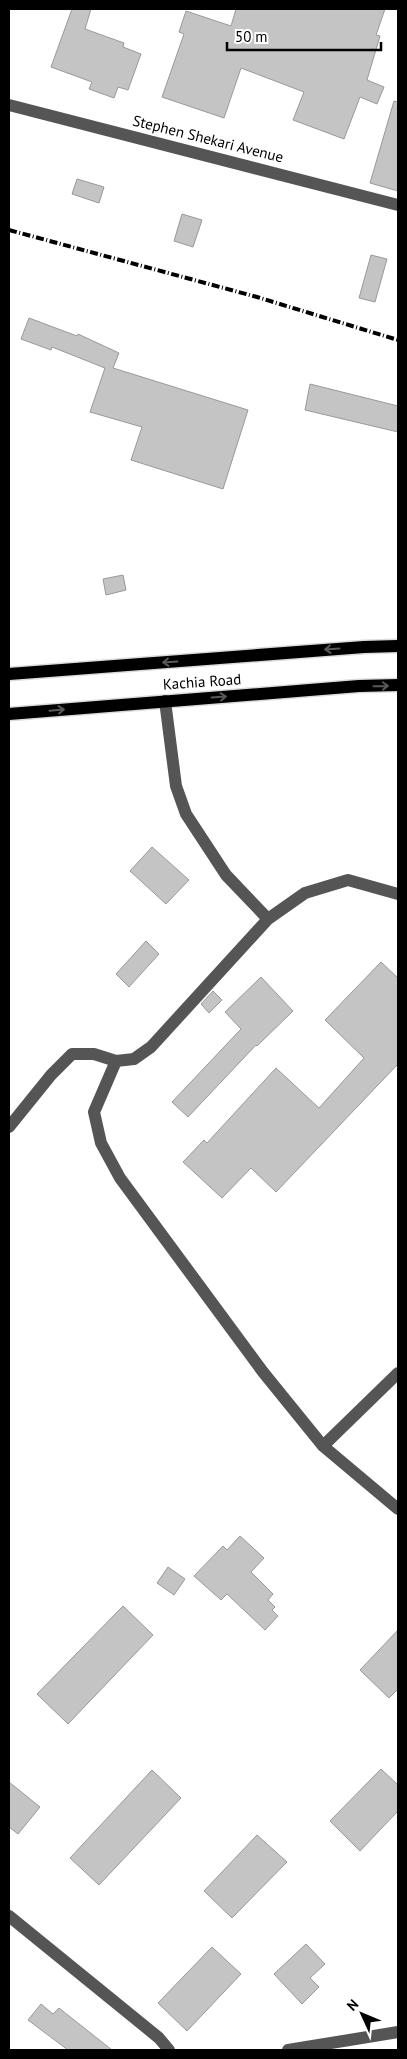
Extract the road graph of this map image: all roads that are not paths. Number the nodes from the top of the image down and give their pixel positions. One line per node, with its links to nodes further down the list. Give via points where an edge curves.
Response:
1 (9, 105): 2 (street, Stephen Shekari Avenue)
2 (398, 205)
3 (398, 646): 4 (main road, Kachia Road, one-way to 4)
4 (9, 674)
5 (398, 685): 6 (main road, Kachia Road, one-way to 5)
6 (165, 701): 7 (main road, Kachia Road, one-way to 6); 9 (street, via 176,786 186,814 226,875)
7 (9, 714)
8 (398, 894): 9 (street, via 348,880 305,893)
9 (268, 919): 10 (street, via 151,1047 134,1059)
10 (116, 1061): 11 (street, via 94,1054 72,1054); 13 (street, via 94,1112 101,1143 120,1178 246,1349)
11 (9, 1127)
12 (398, 1373): 13 (street)
13 (323, 1446): 14 (street)
14 (398, 1509)
15 (9, 1916): 17 (street, via 159,2038)
16 (398, 2032): 18 (street)
17 (169, 2050)
18 (288, 2050)

